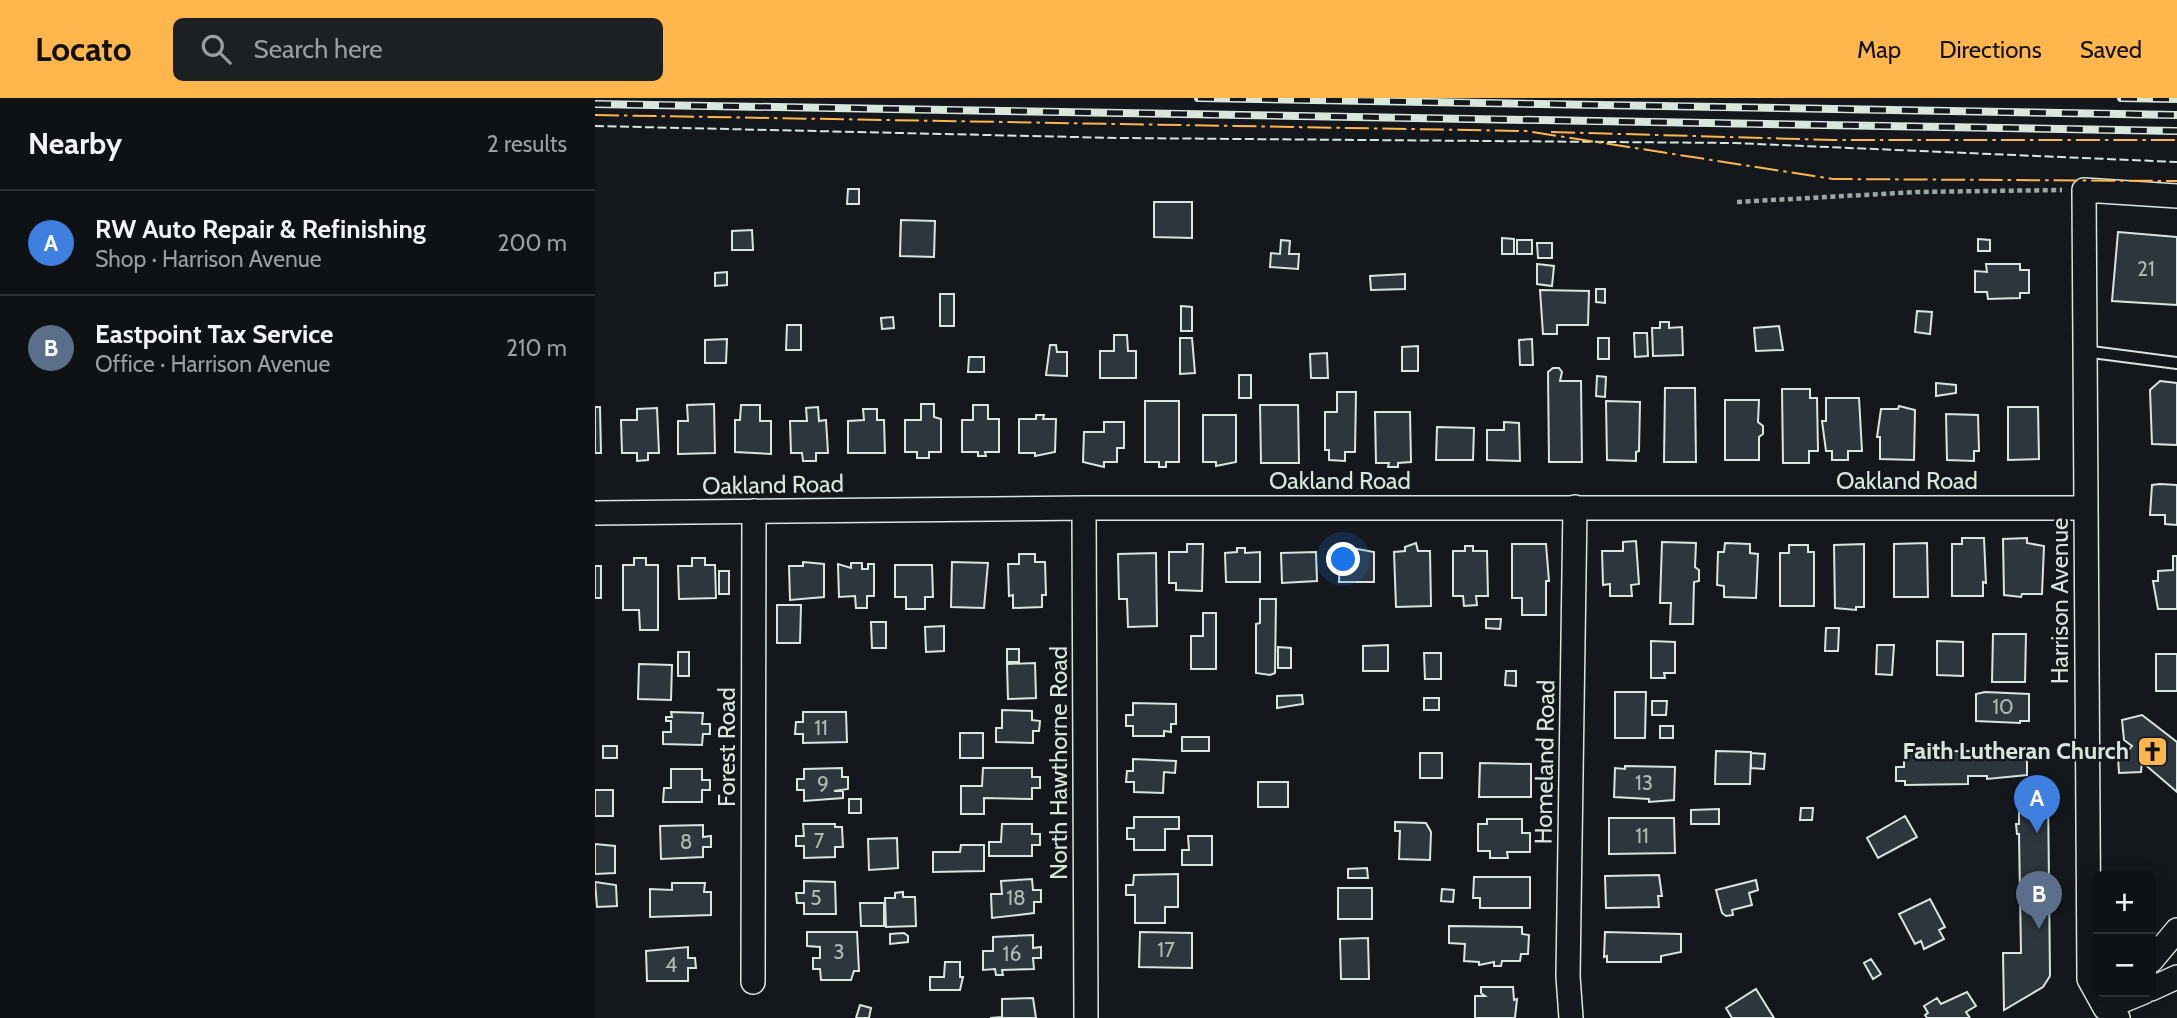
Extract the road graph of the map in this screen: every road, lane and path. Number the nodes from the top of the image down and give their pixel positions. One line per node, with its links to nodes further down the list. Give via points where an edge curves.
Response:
1 (2084, 190): 2 (street); 3 (path, via 1917,192); 4 (street, Harrison Avenue)
2 (2177, 196)
3 (1737, 202)
4 (2084, 351): 5 (lane); 8 (street, Harrison Avenue)
5 (2177, 363)
6 (1575, 507): 7 (street, Oakland Road); 8 (street, Oakland Road); 20 (street, Homeland Road)
7 (1084, 508): 9 (street, Oakland Road); 19 (street, North Hawthorne Road)
8 (2085, 508): 18 (street, Harrison Avenue, via 2089,979)
9 (754, 511): 10 (street, Oakland Road); 14 (street, Forest Road)
10 (595, 513)
11 (2177, 930): 12 (street)
12 (2156, 955)
13 (2177, 977): 15 (street)
14 (753, 982)
15 (2156, 987)
16 (2118, 997): 18 (street)
17 (2136, 997): 18 (street)
18 (2105, 1015)
19 (1086, 1018)
20 (1571, 1018)

